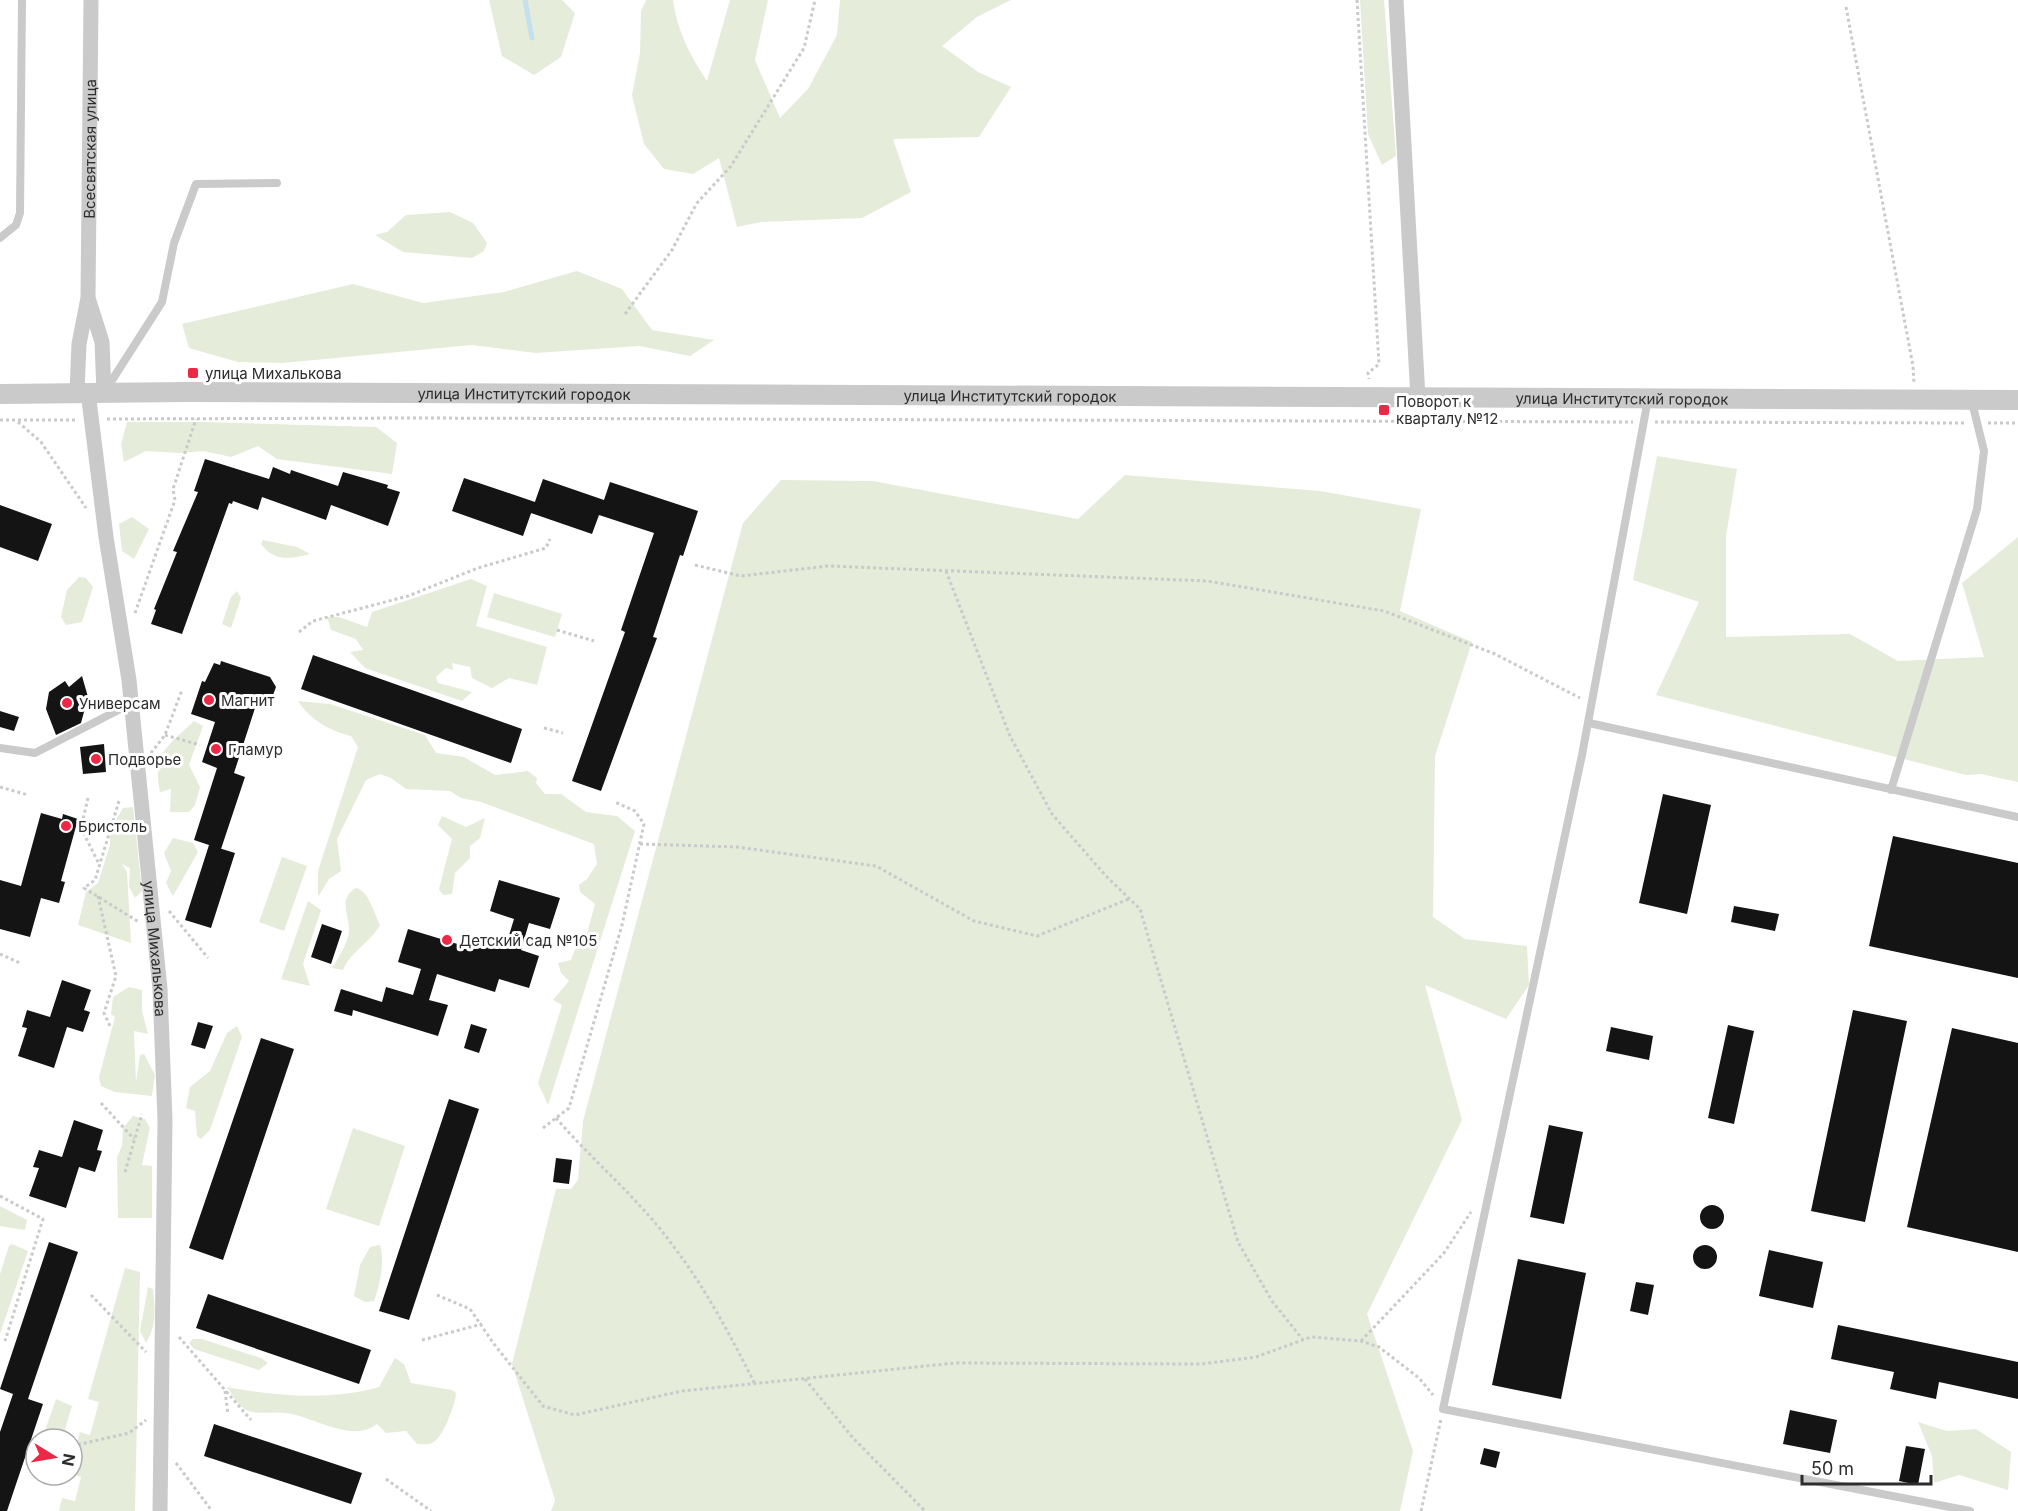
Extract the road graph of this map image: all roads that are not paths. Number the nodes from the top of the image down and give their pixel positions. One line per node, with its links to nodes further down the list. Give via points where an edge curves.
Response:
1 (22, 0): 5 (lane, via 20,213 16,225)
2 (91, 0): 6 (street, Всесвятская улица)
3 (1396, 0): 9 (street)
4 (277, 183): 7 (lane, via 196,184 174,243 162,302)
5 (0, 238)
6 (88, 298): 7 (street, Всесвятская улица, via 79,344); 7 (street, Всесвятская улица, via 102,342)
7 (90, 392): 8 (street, улица Институтский городок); 9 (street, улица Институтский городок); 13 (street, улица Михалькова, via 89,419)
8 (0, 394)
9 (1418, 398): 10 (street, улица Институтский городок)
10 (1648, 399): 11 (street, улица Институтский городок); 14 (lane)
11 (1972, 400): 12 (street, улица Институтский городок); 16 (lane, via 1984,451 1977,509)
12 (2018, 400)
13 (132, 703): 15 (lane, via 35,753); 18 (street, улица Михалькова, via 155,933 165,1120)
14 (1589, 723): 16 (lane); 19 (lane, via 1443,1409)
15 (0, 748)
16 (1891, 790): 17 (lane)
17 (2018, 817)
18 (160, 1511)
19 (1970, 1511)

